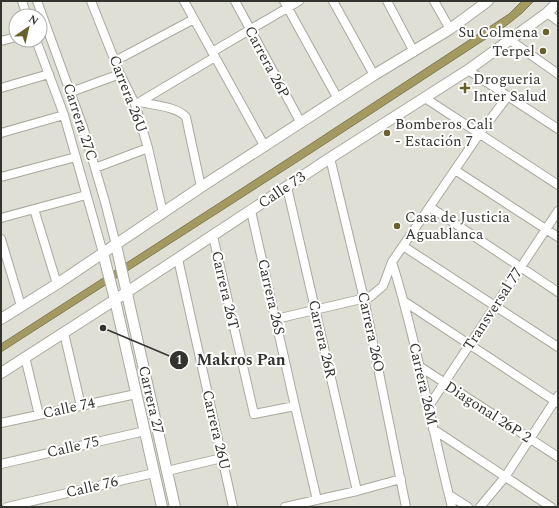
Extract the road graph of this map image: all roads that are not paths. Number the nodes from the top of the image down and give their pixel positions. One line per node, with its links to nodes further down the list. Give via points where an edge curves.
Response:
1 (38, 1): 28 (street, Carrera 27C)
2 (91, 1): 21 (street, Carrera 26U)
3 (184, 1): 13 (street)
4 (234, 1): 16 (street, Carrera 26P)
5 (300, 1): 11 (street)
6 (333, 1): 26 (street)
7 (387, 1): 19 (street)
8 (434, 1): 15 (street)
9 (488, 1): 15 (main road)
10 (558, 2): 12 (main road, Calle 73)
11 (285, 4): 16 (street); 31 (street)
12 (547, 13): 14 (street); 17 (main road, Calle 73)
13 (194, 19): 20 (street); 21 (street)
14 (558, 21)
15 (450, 29): 19 (main road)
16 (250, 30): 20 (street); 34 (street, Carrera 26P)
17 (510, 40): 22 (main road, Calle 73); 25 (street)
18 (39, 48): 23 (street, Carrera 27C)
19 (414, 52): 26 (main road)
20 (213, 54): 32 (street); 38 (street)
21 (115, 61): 24 (street, Carrera 26U)
22 (468, 70): 29 (street); 30 (main road, Calle 73)
23 (49, 74): 27 (street); 33 (street, Carrera 27C)
24 (120, 74): 28 (street); 32 (street, Carrera 26U)
25 (558, 74)
26 (374, 75): 31 (main road)
27 (1, 88)
28 (71, 92): 42 (street, Carrera 27C)
29 (508, 96): 35 (street); 37 (street)
30 (425, 98): 37 (street); 41 (main road, Calle 73)
31 (338, 99): 34 (main road)
32 (137, 103): 39 (street, Carrera 26U); 46 (street, via 183,113)
33 (64, 115): 36 (street); 40 (street, Carrera 27C)
34 (300, 123): 38 (main road)
35 (558, 129)
36 (1, 133)
37 (480, 133): 43 (street); 45 (street)
38 (265, 147): 46 (main road)
39 (148, 148): 42 (street); 53 (street, Carrera 26U)
40 (76, 157): 44 (street); 48 (street, Carrera 27C)
41 (330, 158): 47 (main road, Calle 73); 68 (street, Carrera 26O)
42 (95, 168): 59 (street, Carrera 27C)
43 (455, 170): 49 (street); 55 (street)
44 (1, 177)
45 (558, 185)
46 (201, 187): 53 (main road)
47 (287, 187): 51 (main road, Calle 73); 73 (street, Carrera 26R)
48 (86, 195): 50 (street); 61 (street, Carrera 27C)
49 (430, 207): 60 (street); 64 (street)
50 (34, 209): 54 (street); 65 (street)
51 (252, 211): 56 (main road, Calle 73); 74 (street, Carrera 26S)
52 (558, 211): 55 (street, Transversal 77)
53 (163, 213): 59 (main road)
54 (1, 218)
55 (546, 229): 57 (street); 64 (street, Transversal 77)
56 (213, 236): 62 (main road, Calle 73); 86 (street, Carrera 26T, via 254,414)
57 (558, 237)
58 (1, 239): 71 (street)
59 (116, 245): 61 (main road); 66 (main road)
60 (403, 246): 63 (street); 72 (street)
61 (103, 253): 65 (main road); 69 (main road)
62 (178, 260): 66 (main road, Calle 73); 94 (street, Carrera 26U)
63 (392, 262): 68 (street, via 383,286 370,297); 70 (street, Carrera 26M)
64 (521, 267): 67 (street); 72 (street, Transversal 77)
65 (57, 284): 71 (main road)
66 (127, 292): 69 (main road, Calle 73); 96 (main road, Carrera 27)
67 (558, 292)
68 (364, 298): 73 (street); 99 (street, Carrera 26O)
69 (115, 300): 76 (main road, Calle 73); 83 (main road, Carrera 27)
70 (405, 302): 77 (street); 80 (street, Carrera 26M)
71 (21, 306): 75 (main road)
72 (495, 306): 77 (street, Transversal 77); 78 (street)
73 (316, 310): 74 (street); 100 (street, Carrera 26R)
74 (276, 318): 86 (street, Carrera 26S)
75 (1, 319)
76 (64, 333): 79 (main road, Calle 73); 85 (street)
77 (470, 344): 82 (street, Transversal 77); 84 (street)
78 (558, 347)
79 (25, 357): 81 (main road, Calle 73); 88 (street)
80 (419, 366): 82 (street, Diagonal 26P 2); 87 (street, Carrera 26M)
81 (1, 373)
82 (444, 383): 87 (street, Transversal 77); 92 (street, Diagonal 26P 2)
83 (136, 394): 85 (street, Calle 74); 91 (main road, Carrera 27)
84 (557, 400): 92 (street)
85 (81, 406): 88 (street, Calle 74)
86 (295, 406): 102 (street, Carrera 26S)
87 (429, 406): 90 (street, Carrera 26M)
88 (39, 415): 89 (street, Calle 74)
89 (1, 423)
90 (433, 429): 98 (street); 101 (street, Carrera 26M)
91 (145, 431): 95 (street, Calle 75); 97 (main road, Carrera 27)
92 (529, 438): 93 (street, Diagonal 26P 2); 98 (street)
93 (558, 457)
94 (222, 458): 96 (street); 106 (street, Carrera 26U)
95 (1, 464)
96 (167, 471): 105 (main road, Carrera 27)
97 (154, 473): 103 (street, Calle 76); 104 (main road, Carrera 27)
98 (504, 476): 111 (street); 112 (street)
99 (401, 479): 100 (street); 108 (street, Carrera 26O)
100 (357, 491): 102 (street)
101 (449, 494): 109 (street, Carrera 26M); 110 (street)
102 (317, 500): 107 (street)
103 (7, 507)
104 (162, 507)
105 (175, 507)
106 (233, 507)
107 (285, 507)
108 (406, 507)
109 (452, 507)
110 (468, 507)
111 (480, 507)
112 (551, 507)

